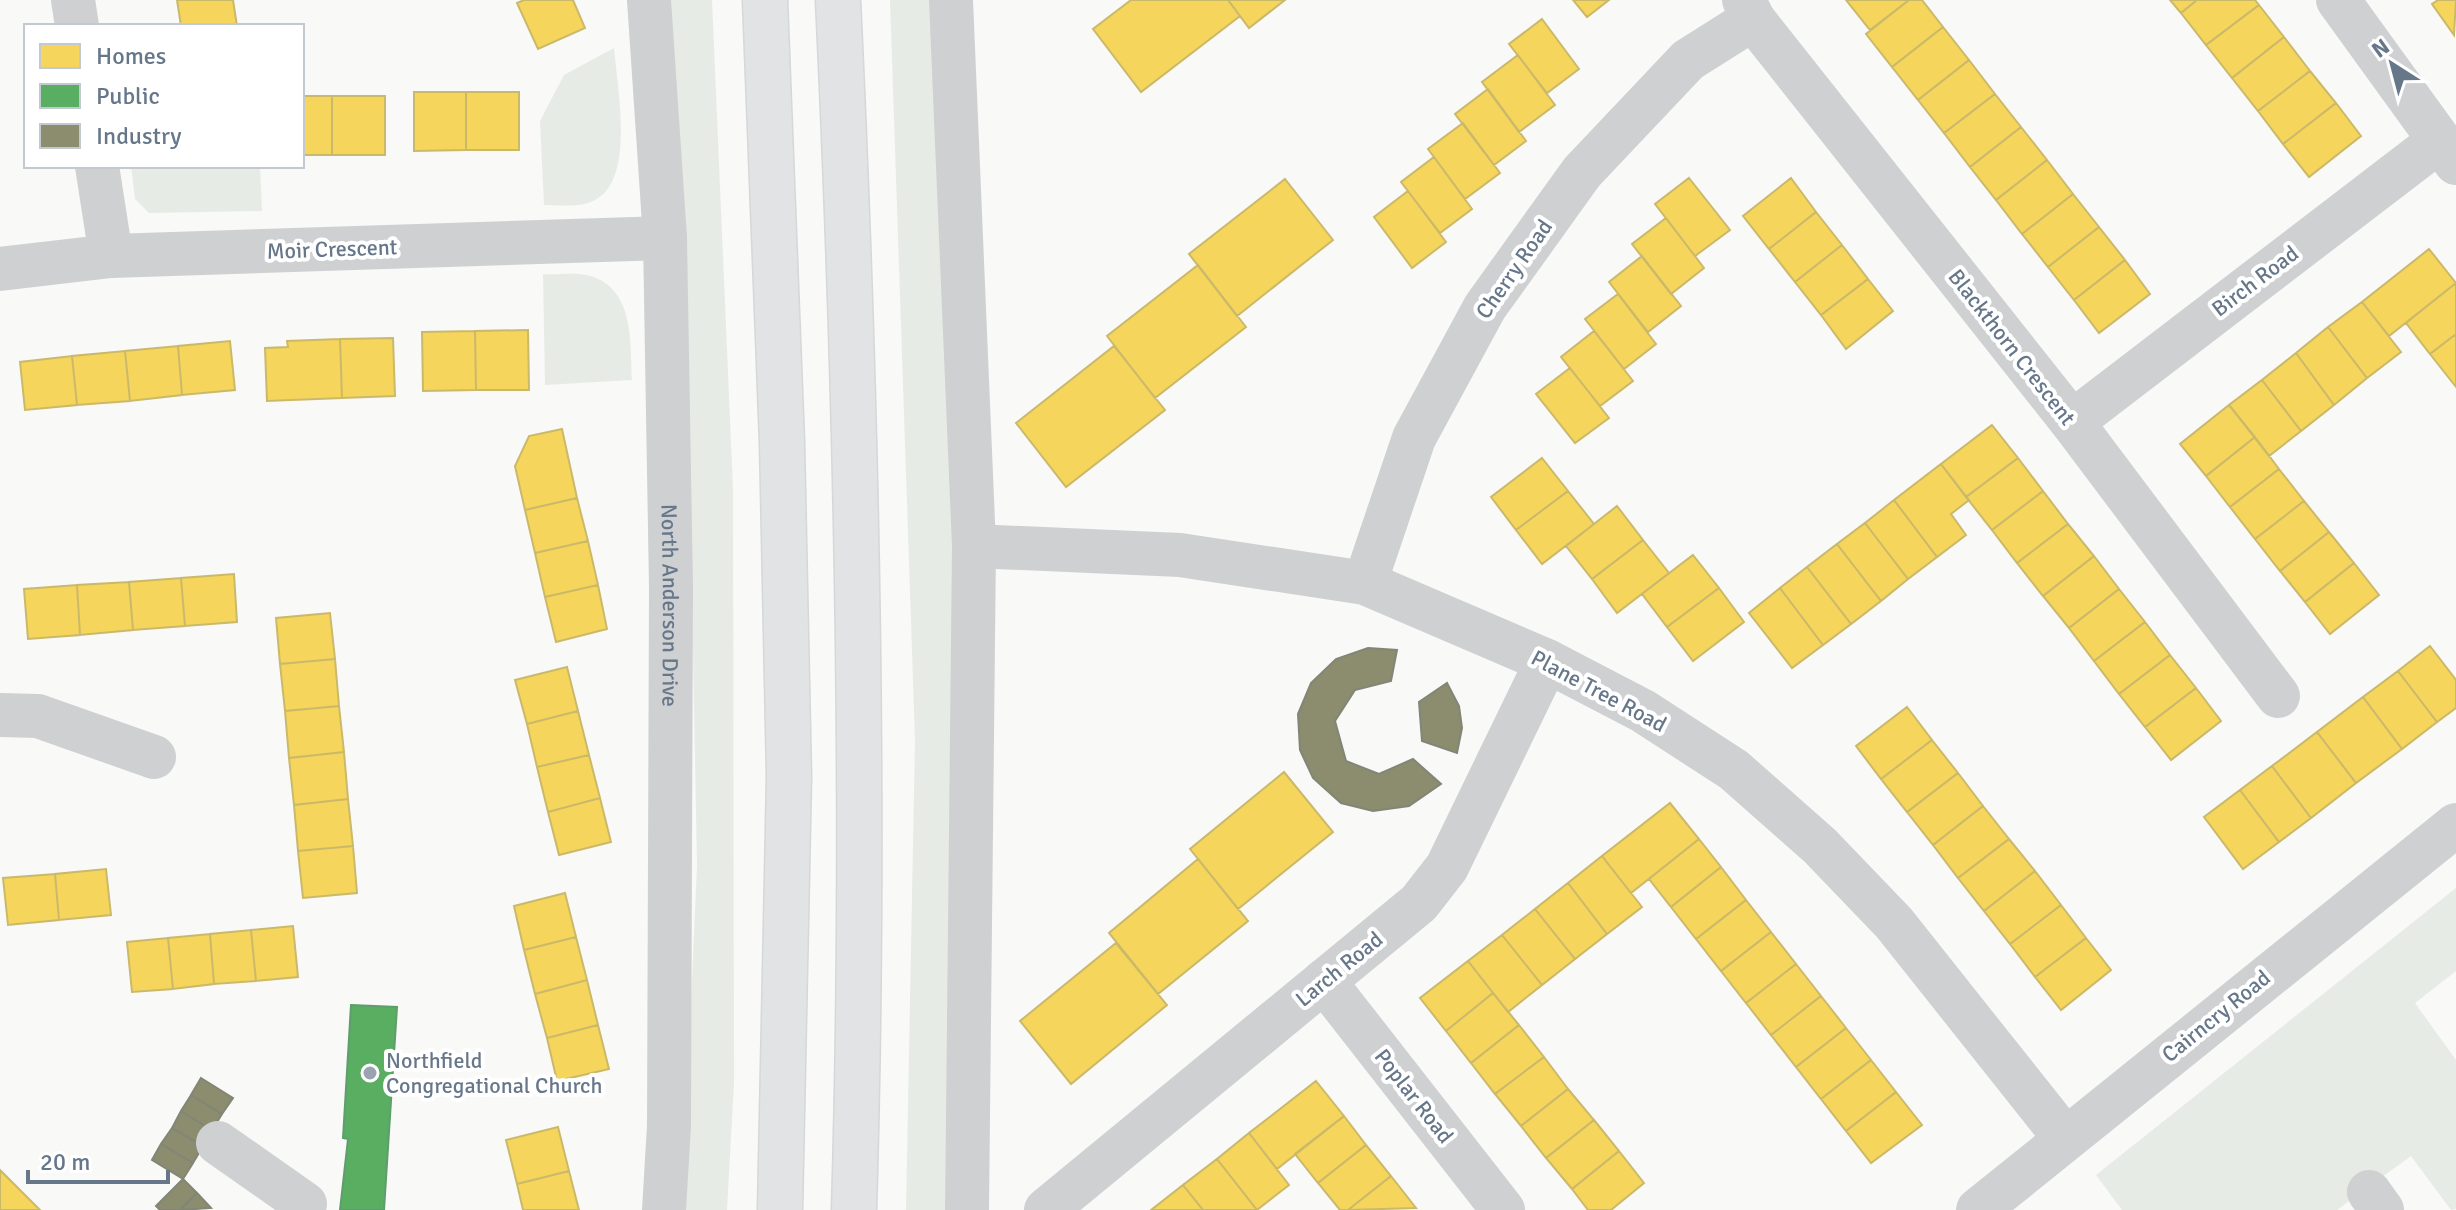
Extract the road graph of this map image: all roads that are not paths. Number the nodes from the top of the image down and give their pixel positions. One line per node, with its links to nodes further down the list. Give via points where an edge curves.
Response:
1 (73, 0): 8 (street)
2 (649, 0): 11 (street, North Anderson Drive)
3 (765, 0): 27 (main road, via 789,777)
4 (838, 0): 28 (main road, via 861,714)
5 (951, 0): 15 (street)
6 (2338, 0): 9 (street)
7 (1748, 10): 14 (street, Blackthorn Crescent); 16 (street, Cherry Road, via 1688,60 1582,172 1485,307 1414,438)
8 (77, 24)
9 (2448, 152): 14 (street, Birch Road)
10 (97, 168): 12 (street)
11 (665, 238): 12 (street, Moir Crescent); 26 (street, North Anderson Drive, via 671,636)
12 (111, 256): 13 (street, Moir Crescent)
13 (0, 269)
14 (2072, 422): 18 (street, Blackthorn Crescent)
15 (974, 546): 16 (street, Plane Tree Road, via 1180,555); 29 (street)
16 (1365, 583): 17 (street, Plane Tree Road)
17 (1547, 661): 22 (street, Larch Road, via 1447,867 1419,903); 23 (street, Plane Tree Road, via 1643,711 1734,770 1820,846 1894,923)
18 (2278, 696)
19 (0, 715): 20 (street, via 38,716)
20 (154, 757)
21 (2456, 825): 23 (street, Cairncry Road)
22 (1324, 981): 30 (street, Larch Road); 31 (street, Poplar Road)
23 (2064, 1137): 32 (street, Cairncry Road)
24 (218, 1143): 25 (street, via 305,1204)
25 (304, 1210)
26 (664, 1210)
27 (780, 1210)
28 (854, 1210)
29 (967, 1210)
30 (1046, 1210)
31 (1503, 1210)
32 (1978, 1210)

